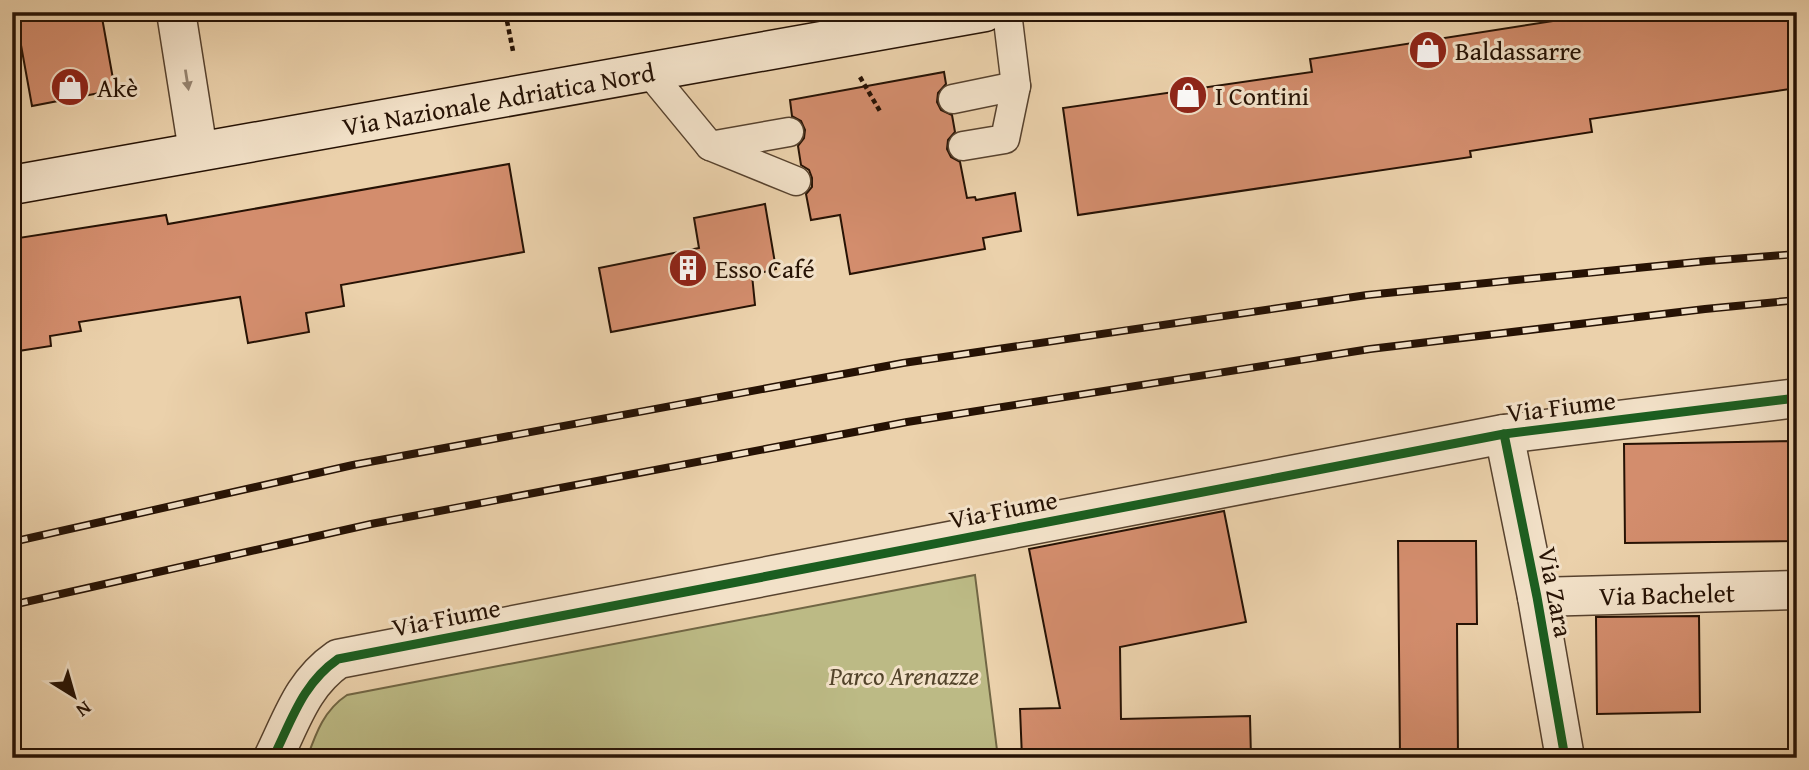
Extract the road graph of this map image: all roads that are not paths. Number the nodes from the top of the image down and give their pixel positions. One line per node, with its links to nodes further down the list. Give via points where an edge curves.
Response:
1 (176, 12): 11 (street, one-way to 11)
2 (985, 12): 4 (street, Via Nazionale Adriatica Nord)
3 (1007, 12): 6 (lane)
4 (887, 21): 5 (street, Via Nazionale Adriatica Nord)
5 (649, 72): 9 (lane); 11 (street, Via Nazionale Adriatica Nord)
6 (1016, 86): 7 (lane); 10 (lane, via 1005,139)
7 (953, 99)
8 (789, 132): 9 (lane)
9 (710, 146): 12 (lane)
10 (963, 146)
11 (198, 151): 13 (street, Via Nazionale Adriatica Nord)
12 (796, 181)
13 (12, 185)
14 (1797, 398): 15 (street, Via Fiume)
15 (1504, 434): 17 (street, Via Zara); 18 (street, Via Fiume, via 338,659 320,671 307,688)
16 (1797, 590): 17 (street, Via Bachelet)
17 (1537, 597): 19 (street, Via Zara)
18 (273, 758)
19 (1565, 758)

